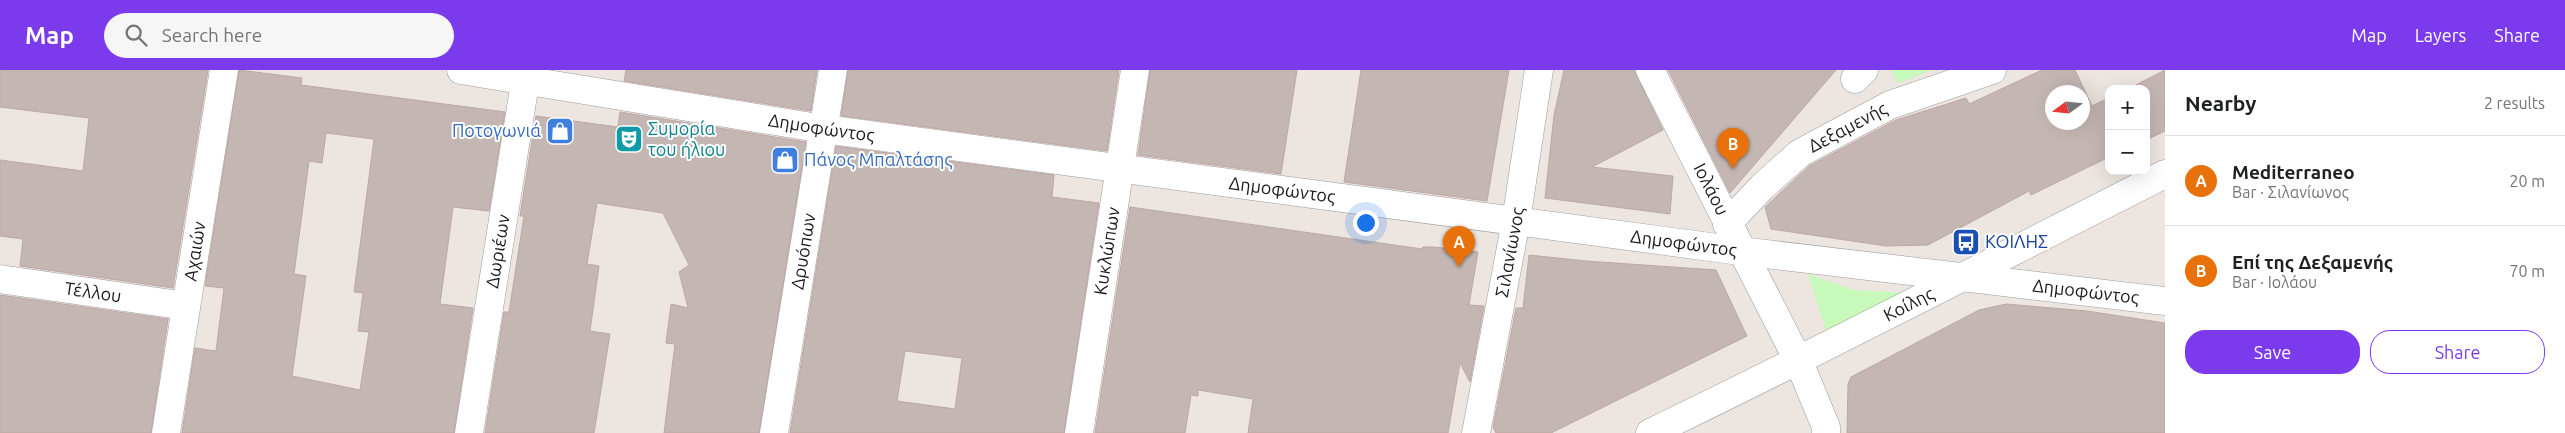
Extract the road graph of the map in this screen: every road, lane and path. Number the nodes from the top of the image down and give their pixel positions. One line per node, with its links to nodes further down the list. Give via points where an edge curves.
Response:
1 (224, 70): 18 (street, Αχαιών)
2 (461, 70): 8 (street, Δημοφώντος)
3 (834, 70): 9 (street, Δρυόπων)
4 (1135, 70): 10 (street, Κυκλώπων)
5 (1539, 70): 12 (street, Σιλανίωνος)
6 (1650, 70): 13 (street, Ιολάου)
7 (1992, 70): 13 (street, Δεξαμενής, via 1890,105 1800,153)
8 (526, 75): 9 (street, Δημοφώντος); 21 (street, Δωριέων)
9 (824, 129): 10 (street, Δημοφώντος); 22 (street, Δρυόπων)
10 (1120, 168): 12 (street, Δημοφώντος); 23 (street, Κυκλώπων)
11 (2165, 174): 15 (street, Κοίλης)
12 (1516, 221): 14 (street, Δημοφώντος); 24 (street, Σιλανίωνος)
13 (1727, 224): 14 (street, Ιολάου)
14 (1740, 251): 15 (street, Δημοφώντος); 19 (street, Ιολάου)
15 (1963, 276): 17 (street, Δημοφώντος); 19 (street, Κοίλης)
16 (0, 279): 18 (street, Τέλλου)
17 (2165, 300)
18 (186, 306): 20 (street, Αχαιών)
19 (1799, 362): 25 (street, Κοίλης); 26 (street, Ιολάου)
20 (166, 433)
21 (469, 433)
22 (774, 433)
23 (1079, 433)
24 (1476, 433)
25 (1650, 433)
26 (1826, 433)

